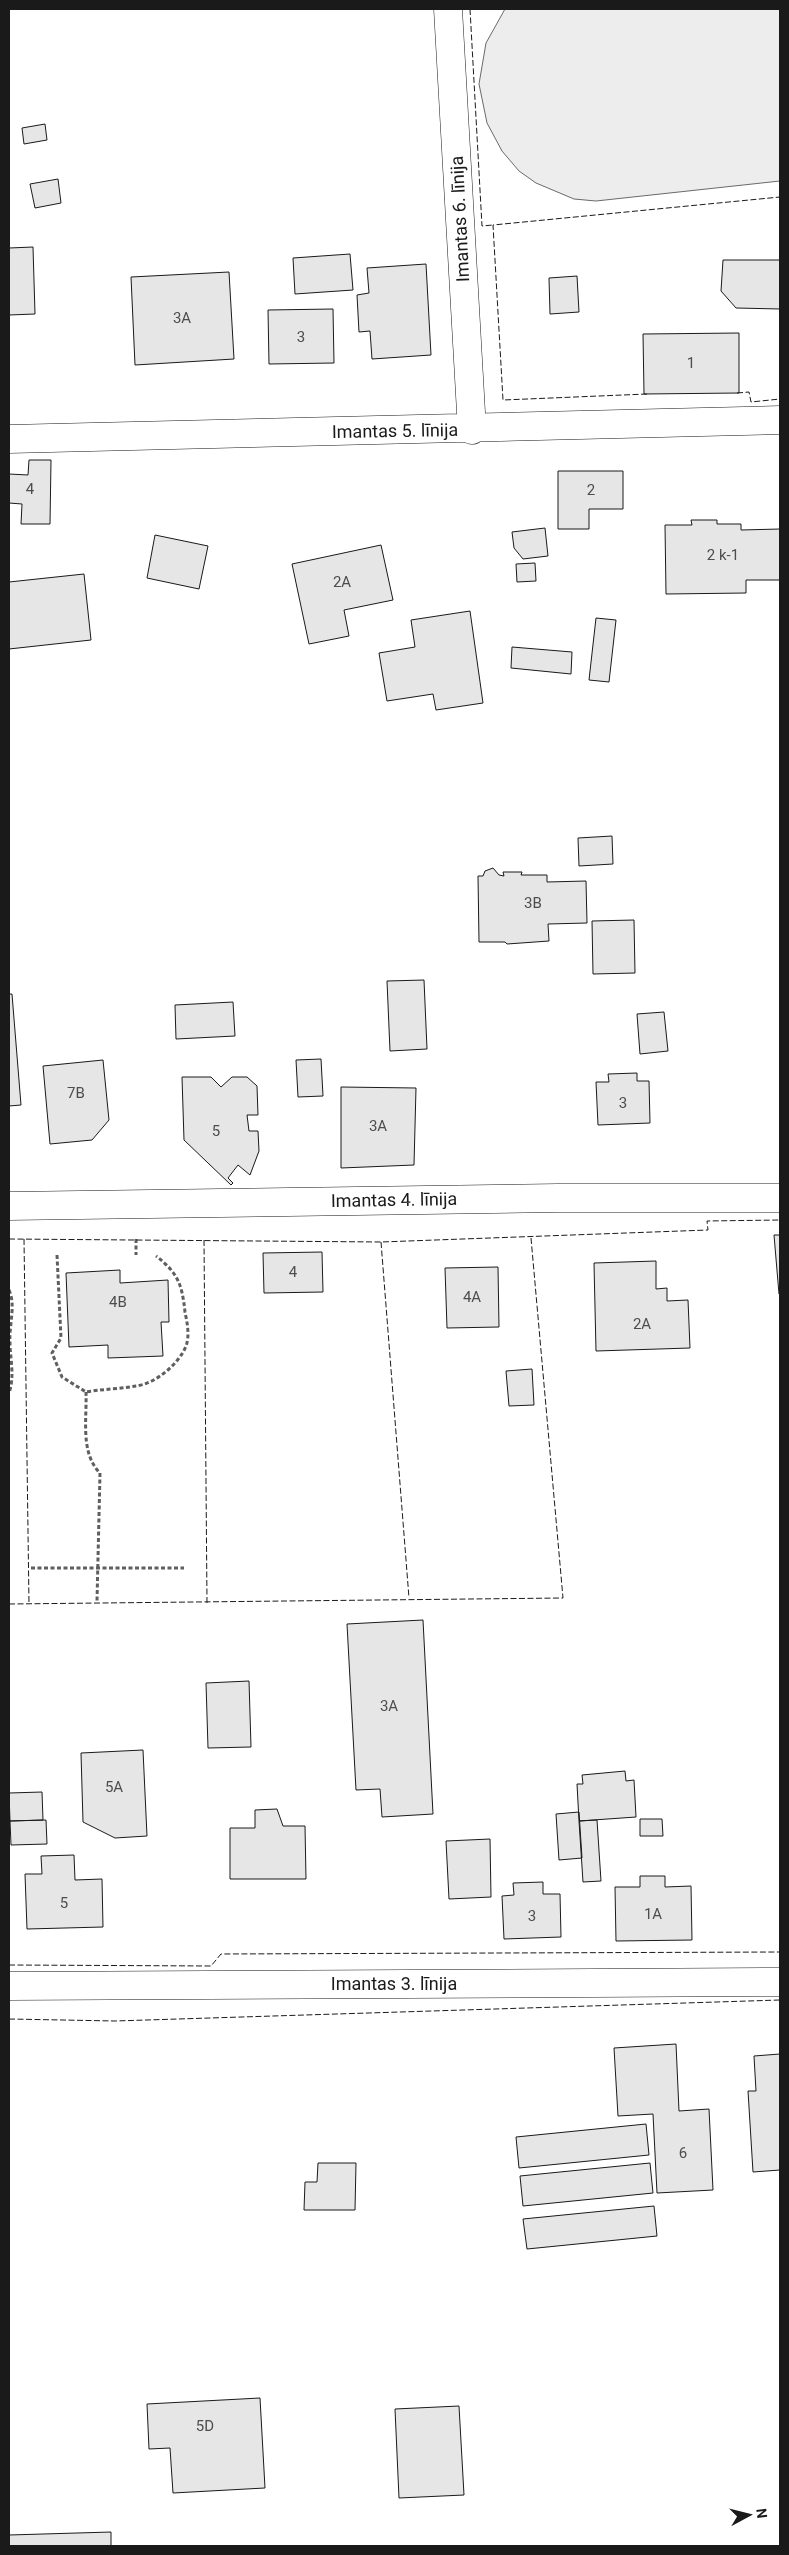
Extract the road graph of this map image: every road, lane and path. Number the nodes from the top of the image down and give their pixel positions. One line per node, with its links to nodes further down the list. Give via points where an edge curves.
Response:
1 (448, 9): 3 (street, Imantas 6. līnija)
2 (780, 420): 3 (street, Imantas 5. līnija)
3 (472, 430): 4 (street, Imantas 5. līnija)
4 (9, 440)
5 (780, 1198): 6 (street, Imantas 4. līnija)
6 (9, 1206)
7 (57, 1255): 10 (path, via 61,1338 52,1354 62,1377)
8 (156, 1256): 10 (path, via 172,1269 181,1285 188,1332 186,1346 172,1367 152,1380 138,1386)
9 (9, 1290): 11 (path, via 12,1304)
10 (86, 1392): 13 (path, via 87,1454 100,1473)
11 (9, 1393)
12 (31, 1568): 13 (path)
13 (98, 1568): 14 (path); 15 (path)
14 (184, 1568)
15 (97, 1601)
16 (780, 1982): 17 (street, Imantas 3. līnija)
17 (9, 1986)

